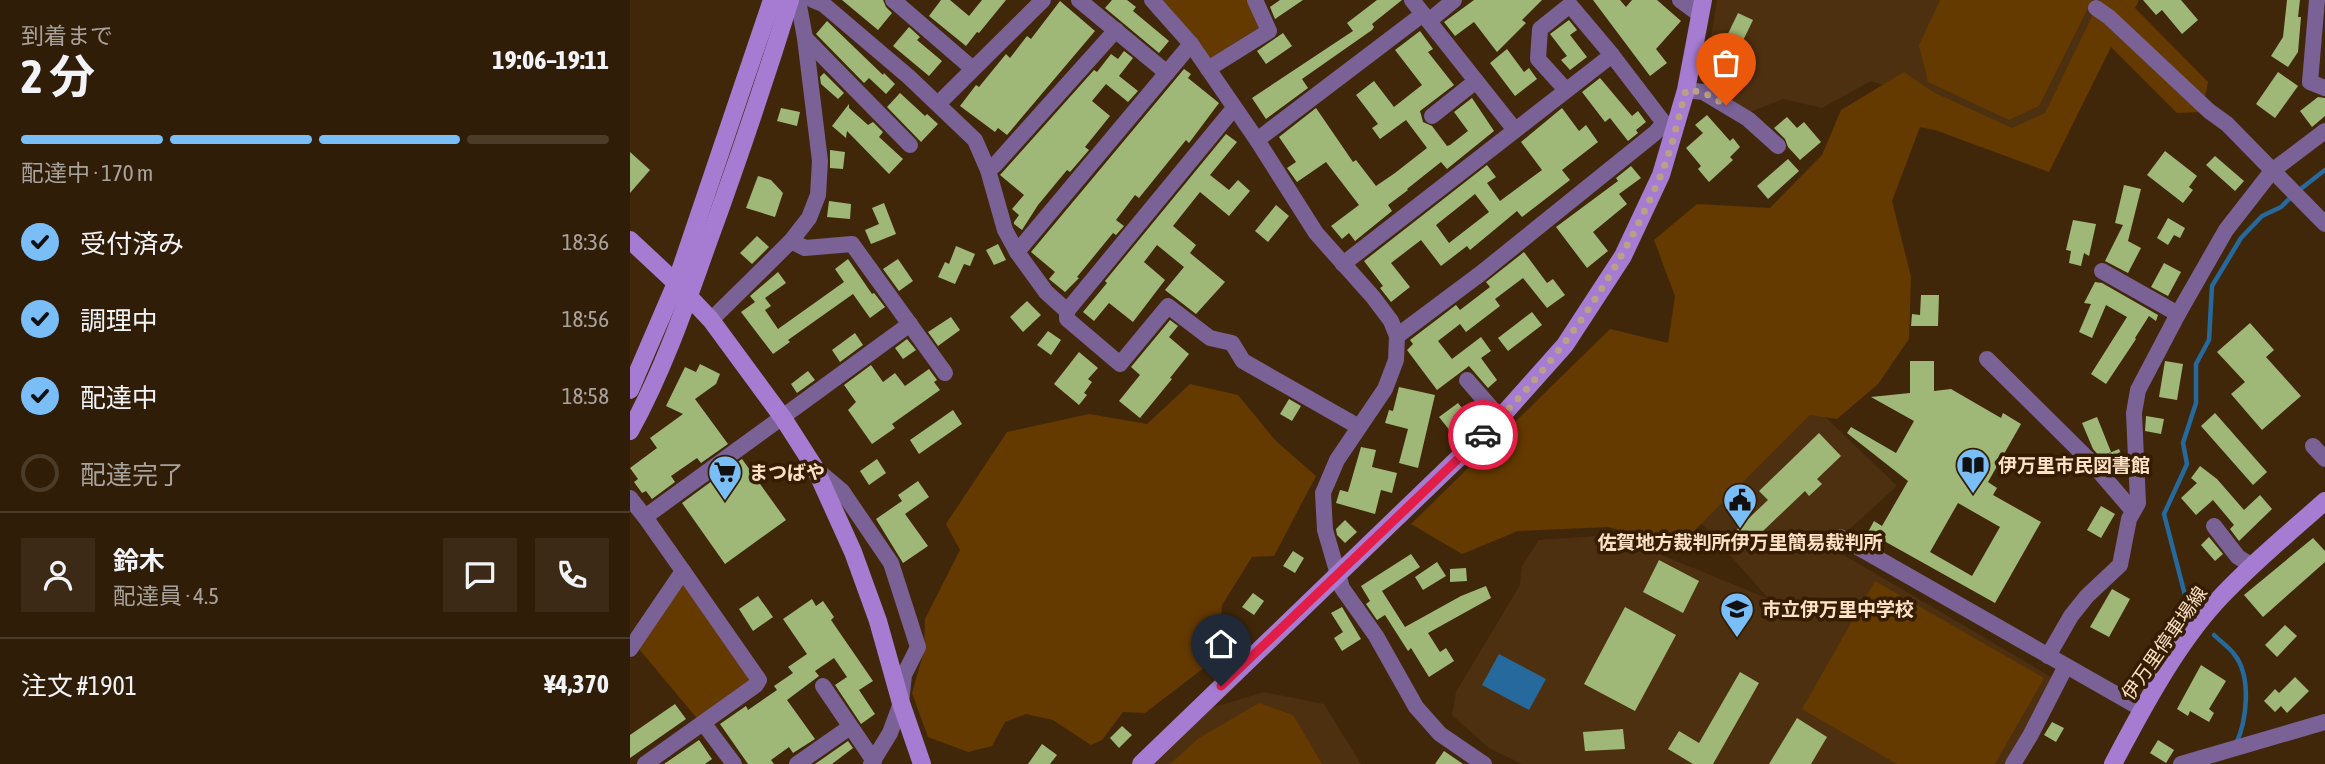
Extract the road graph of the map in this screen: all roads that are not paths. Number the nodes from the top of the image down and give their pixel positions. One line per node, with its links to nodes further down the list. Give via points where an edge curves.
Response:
1 (772, 0): 45 (street)
2 (790, 0): 46 (street)
3 (798, 0): 18 (street)
4 (813, 0): 28 (street)
5 (893, 0): 21 (street)
6 (1079, 0): 17 (street)
7 (1152, 0): 19 (street)
8 (1255, 0): 22 (street, via 1269,32)
9 (1412, 0): 16 (street)
10 (1454, 0): 16 (street)
11 (1679, 0): 14 (street)
12 (2317, 0): 25 (street, via 2310,82)
13 (1034, 3): 21 (street)
14 (1701, 7): 27 (street)
15 (2096, 8): 38 (street, via 2227,124)
16 (1426, 18): 24 (street); 34 (street)
17 (1116, 30): 23 (street); 37 (street)
18 (805, 38): 35 (street); 41 (street, via 820,161 818,195 809,218)
19 (1191, 44): 22 (street); 23 (street)
20 (1612, 55): 26 (street); 26 (street, via 1570,5 1539,29 1538,59); 31 (street)
21 (973, 69): 28 (street)
22 (1208, 69): 29 (street)
23 (1167, 73): 42 (street)
24 (1476, 81): 30 (street); 32 (street)
25 (2325, 88)
26 (1566, 90): 32 (street)
27 (1686, 90): 31 (street); 36 (street, via 1703,92 1748,119)
28 (939, 104): 37 (street, via 975,140)
29 (1234, 108): 34 (street); 47 (street)
30 (1432, 116)
31 (1670, 126): 51 (street); 57 (street, via 1661,175 1623,256 1565,345)
32 (1515, 130): 43 (street)
33 (2325, 131): 38 (street)
34 (1257, 140): 43 (street, via 1316,233)
35 (910, 145)
36 (1778, 146)
37 (988, 170): 42 (street, via 1005,230)
38 (2277, 176): 39 (street); 48 (street, via 2226,230)
39 (2325, 224)
40 (630, 240): 45 (street)
41 (791, 241): 49 (street); 50 (street, via 805,248 852,244)
42 (1017, 252): 47 (street, via 1046,292)
43 (1343, 264): 51 (street, via 1391,321)
44 (2102, 271): 48 (street)
45 (676, 283): 46 (street); 55 (street)
46 (688, 298): 49 (street); 59 (street)
47 (1067, 311): 58 (street, via 1067,319 1120,365 1168,306 1210,338 1231,343 1243,361)
48 (2178, 314): 65 (street, via 2138,390 2134,413 2138,503)
49 (711, 320): 56 (street)
50 (910, 324): 53 (street); 56 (street)
51 (1397, 336): 58 (street, via 1396,360 1385,388)
52 (1987, 359): 65 (street, via 2091,462)
53 (945, 373)
54 (1467, 380): 57 (street)
55 (630, 390)
56 (783, 418): 62 (street); 66 (street)
57 (1500, 418): 71 (street)
58 (1359, 428): 71 (street, via 1337,460 1323,493 1325,530)
59 (630, 431)
60 (2313, 446): 61 (street)
61 (2325, 459)
62 (815, 468): 76 (street, via 858,563); 76 (street, via 842,491 891,563 918,647 904,675)
63 (630, 498): 66 (street)
64 (2325, 501): 69 (street, 伊万里停車場線)
65 (2133, 511): 73 (street, via 2120,565 2071,616)
66 (645, 517): 70 (street)
67 (2214, 526): 69 (street, via 2238,557)
68 (1840, 537): 73 (street)
69 (2253, 566): 77 (street, 伊万里停車場線, via 2195,628)
70 (683, 571): 72 (street); 79 (street, via 759,680)
71 (1338, 575): 86 (street); 87 (street, via 1416,707 1440,734)
72 (630, 649)
73 (2048, 656): 74 (street)
74 (2066, 666): 77 (street); 88 (street)
75 (823, 686): 80 (street)
76 (901, 703): 81 (street); 85 (street)
77 (2142, 709): 89 (street, 伊万里停車場線)
78 (2325, 722): 90 (street)
79 (704, 724): 82 (street); 83 (street)
80 (850, 727): 81 (street); 84 (street)
81 (873, 763)
82 (645, 764)
83 (734, 764)
84 (797, 764)
85 (922, 764)
86 (1141, 764)
87 (1484, 764)
88 (2012, 764)
89 (2113, 764)
90 (2182, 764)

